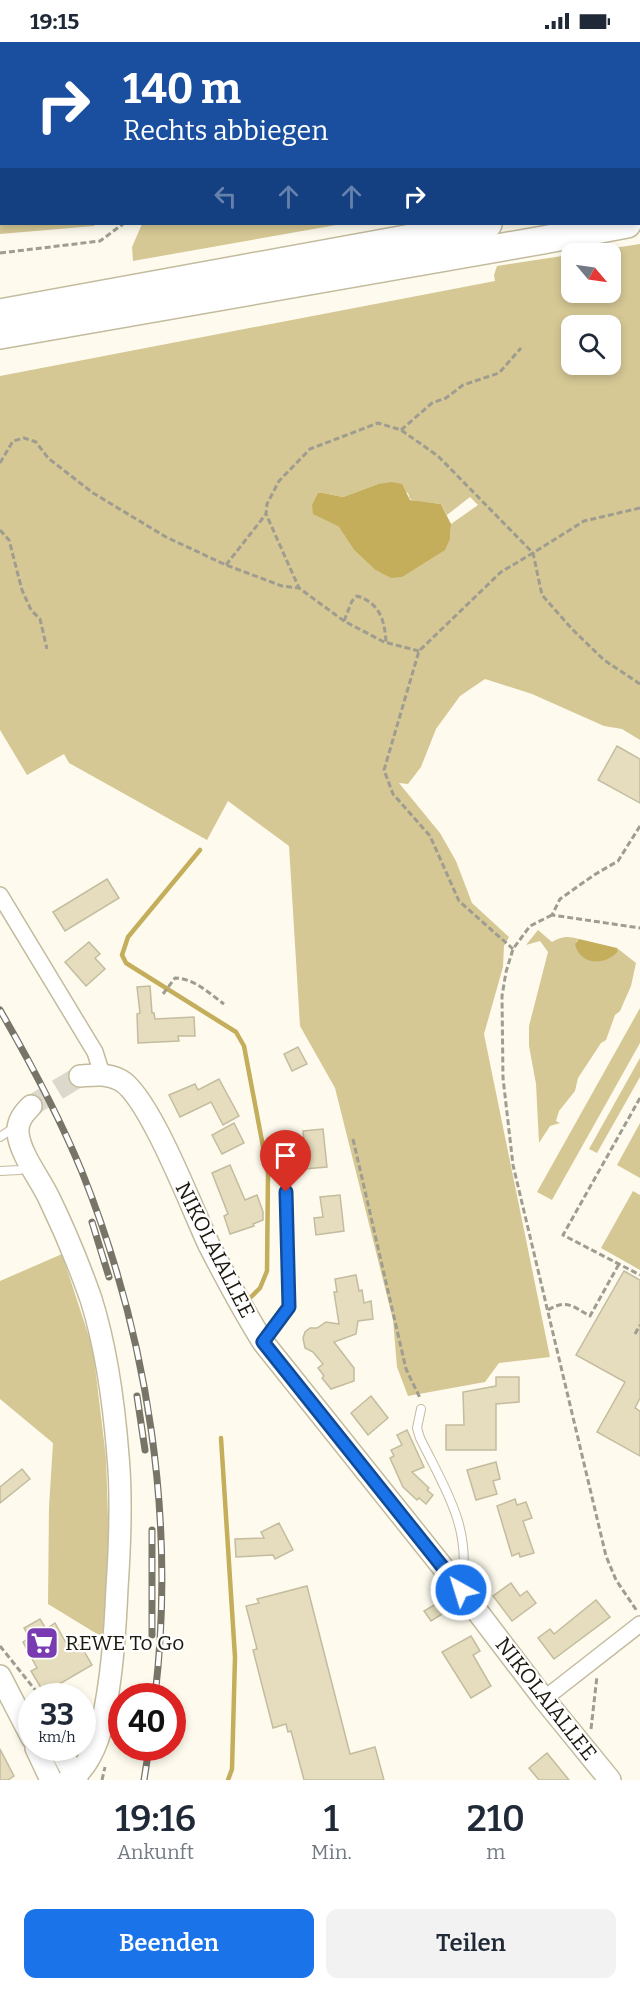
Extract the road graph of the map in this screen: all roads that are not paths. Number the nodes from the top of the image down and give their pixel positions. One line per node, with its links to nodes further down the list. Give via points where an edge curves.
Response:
1 (483, 225): 3 (highway)
2 (621, 225): 4 (highway)
3 (0, 313)
4 (0, 335)
5 (0, 895): 6 (street, via 96,1052)
6 (102, 1074): 7 (street); 13 (street, NIKOLAIALLEE, via 122,1080 142,1103 208,1243)
7 (80, 1076)
8 (32, 1106): 9 (street)
9 (9, 1134): 10 (street, via 20,1142)
10 (31, 1164): 11 (lane, via 20,1170); 23 (street, via 49,1196 91,1300 112,1395 118,1458 120,1533 109,1681 102,1725 92,1753)
11 (0, 1172)
12 (286, 1192): 13 (lane, via 289,1307)
13 (263, 1342): 15 (street, NIKOLAIALLEE)
14 (421, 1409): 15 (lane, via 417,1428 420,1438 452,1505 465,1547)
15 (461, 1590): 19 (street, NIKOLAIALLEE)
16 (640, 1624): 19 (street)
17 (0, 1675): 18 (street); 20 (street)
18 (18, 1694)
19 (544, 1699): 25 (street, NIKOLAIALLEE)
20 (18, 1710)
21 (42, 1761): 24 (street)
22 (65, 1761): 23 (street)
23 (73, 1779)
24 (51, 1780)
25 (610, 1780)

